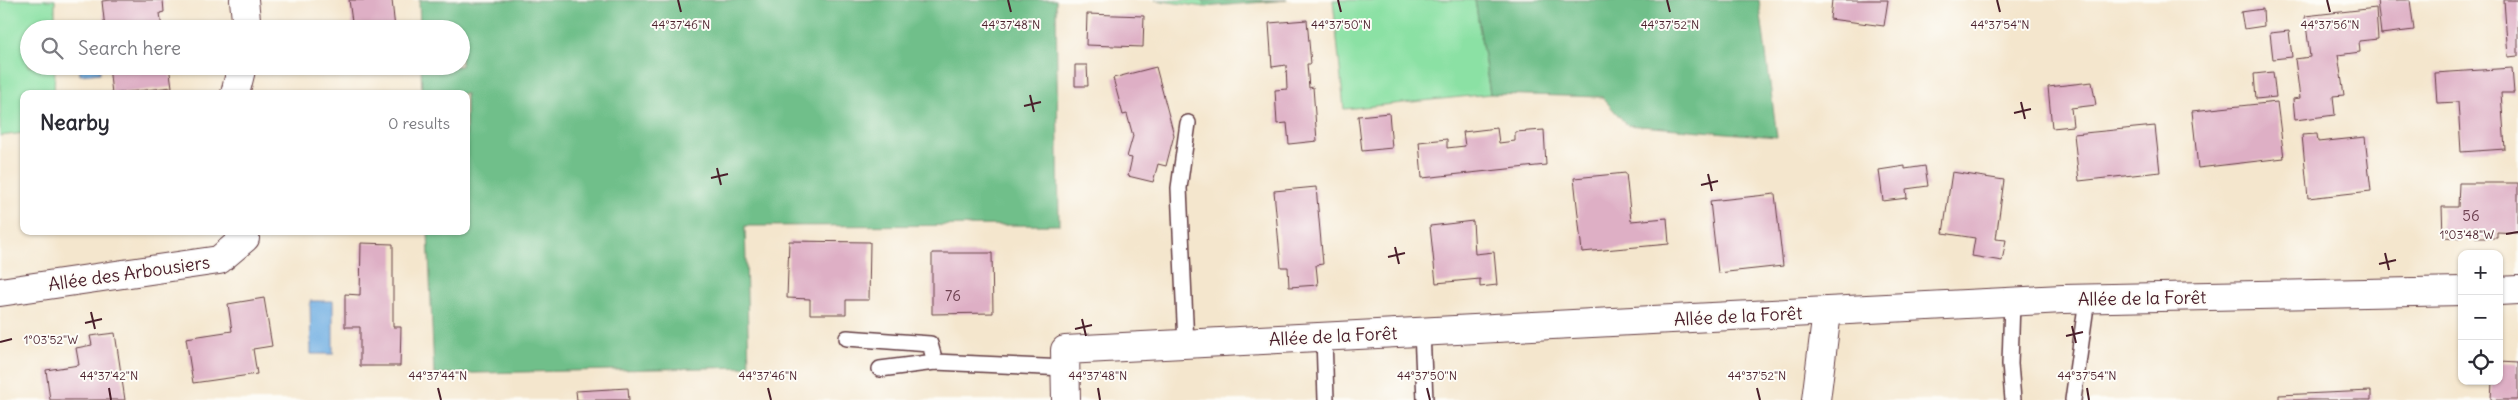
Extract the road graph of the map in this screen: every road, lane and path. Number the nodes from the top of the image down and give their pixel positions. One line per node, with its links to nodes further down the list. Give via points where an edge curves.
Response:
1 (244, 0): 2 (street)
2 (246, 20)
3 (240, 75): 4 (street)
4 (237, 90)
5 (1188, 123): 17 (lane, via 1179,188)
6 (245, 235): 9 (street, Allée des Arbousiers, via 219,260)
7 (2518, 290): 8 (street)
8 (2503, 291)
9 (0, 292)
10 (2458, 292): 11 (street, Allée de la Forêt)
11 (2087, 299): 12 (street, Allée de la Forêt); 26 (lane)
12 (2012, 302): 13 (street, Allée de la Forêt); 25 (lane, via 2010,364)
13 (1827, 312): 14 (street, Allée de la Forêt); 24 (street)
14 (1422, 332): 15 (street, Allée de la Forêt); 23 (lane)
15 (1324, 337): 17 (street, Allée de la Forêt); 22 (lane)
16 (847, 338): 18 (lane, via 930,344)
17 (1186, 344): 19 (street, Allée de la Forêt, via 1064,350)
18 (935, 362): 19 (lane); 20 (lane)
19 (1066, 368): 21 (street, Allée de la Forêt)
20 (880, 369)
21 (1066, 400)
22 (1326, 400)
23 (1425, 400)
24 (1816, 400)
25 (2013, 400)
26 (2073, 400)

